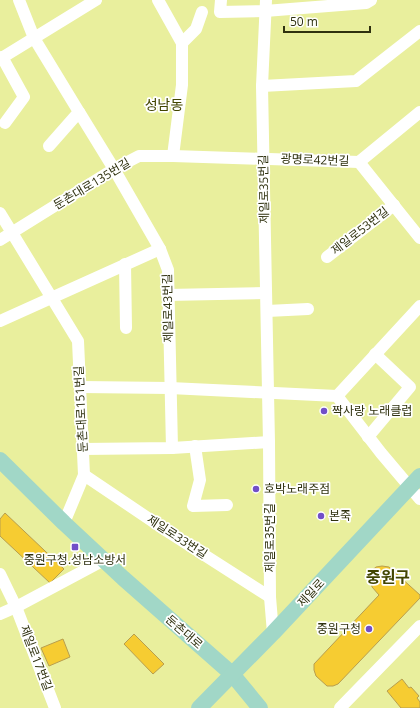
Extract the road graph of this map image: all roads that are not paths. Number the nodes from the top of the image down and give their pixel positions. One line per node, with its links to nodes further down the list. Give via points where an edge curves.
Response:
1 (19, 0): 9 (street, 제일로43번길)
2 (96, 0): 9 (street)
3 (158, 0): 10 (street)
4 (221, 0): 6 (street, via 220,12)
5 (371, 0): 6 (street, via 366,4 336,6)
6 (266, 5): 12 (street, 제일로35번길)
7 (202, 12): 10 (street, via 196,29)
8 (420, 31): 12 (street, via 356,81)
9 (34, 38): 11 (street); 13 (street, 제일로43번길)
10 (182, 43): 17 (street, via 182,84)
11 (1, 58): 15 (street, via 24,97)
12 (262, 86): 18 (street, 제일로35번길)
13 (80, 112): 16 (street); 20 (street, 제일로43번길)
14 (420, 112): 19 (street, 광명로42번길)
15 (5, 123)
16 (49, 146)
17 (173, 156): 18 (street, 둔촌대로135번길); 20 (street, 둔촌대로135번길, via 139,156)
18 (263, 159): 19 (street, 광명로42번길); 29 (street, 제일로35번길)
19 (359, 162): 21 (street, 제일로53번길)
20 (114, 169): 23 (street, 둔촌대로135번길); 26 (street, 제일로43번길)
21 (394, 206): 24 (street, 제일로53번길); 27 (street, 제일로53번길)
22 (0, 213): 23 (street, 둔촌대로151번길)
23 (12, 233): 25 (street, 둔촌대로135번길); 31 (street, 둔촌대로151번길)
24 (420, 238)
25 (0, 240)
26 (160, 249): 28 (street); 30 (street, 제일로43번길, via 168,270)
27 (327, 257)
28 (125, 264): 31 (street); 36 (street)
29 (266, 293): 30 (street); 34 (street, 제일로35번길)
30 (167, 295): 39 (street, 제일로43번길)
31 (52, 299): 35 (street); 38 (street, 둔촌대로151번길, via 78,341)
32 (420, 306): 37 (street)
33 (308, 309): 34 (street)
34 (266, 311): 40 (street, 제일로35번길)
35 (0, 321)
36 (126, 328)
37 (375, 354): 41 (street); 42 (street, via 410,387)
38 (81, 387): 39 (street); 46 (street, 둔촌대로151번길)
39 (170, 388): 40 (street); 45 (street, 제일로43번길)
40 (268, 393): 41 (street); 43 (street, 제일로35번길)
41 (337, 396): 42 (street)
42 (368, 436): 49 (street)
43 (269, 442): 44 (street); 54 (street, 제일로35번길)
44 (195, 446): 45 (street); 50 (street, via 200,480 193,506)
45 (172, 448): 46 (street)
46 (83, 449): 48 (street, 둔촌대로151번길)
47 (0, 460): 51 (main road, 둔촌대로)
48 (84, 475): 51 (street, 둔촌대로151번길); 54 (street, 제일로33번길)
49 (417, 487): 58 (main road, 제일로)
50 (227, 505)
51 (64, 523): 52 (main road, 둔촌대로)
52 (104, 560): 55 (street); 59 (main road, 둔촌대로)
53 (0, 574): 55 (street, 제일로17번길)
54 (270, 597): 58 (street, 제일로35번길)
55 (16, 607): 56 (street); 60 (street, 제일로17번길)
56 (0, 614)
57 (420, 626): 63 (street)
58 (274, 633): 59 (main road, 제일로)
59 (232, 674): 61 (main road, 제일로); 62 (main road, 둔촌대로)
60 (55, 708)
61 (199, 708)
62 (260, 708)
63 (340, 708)

